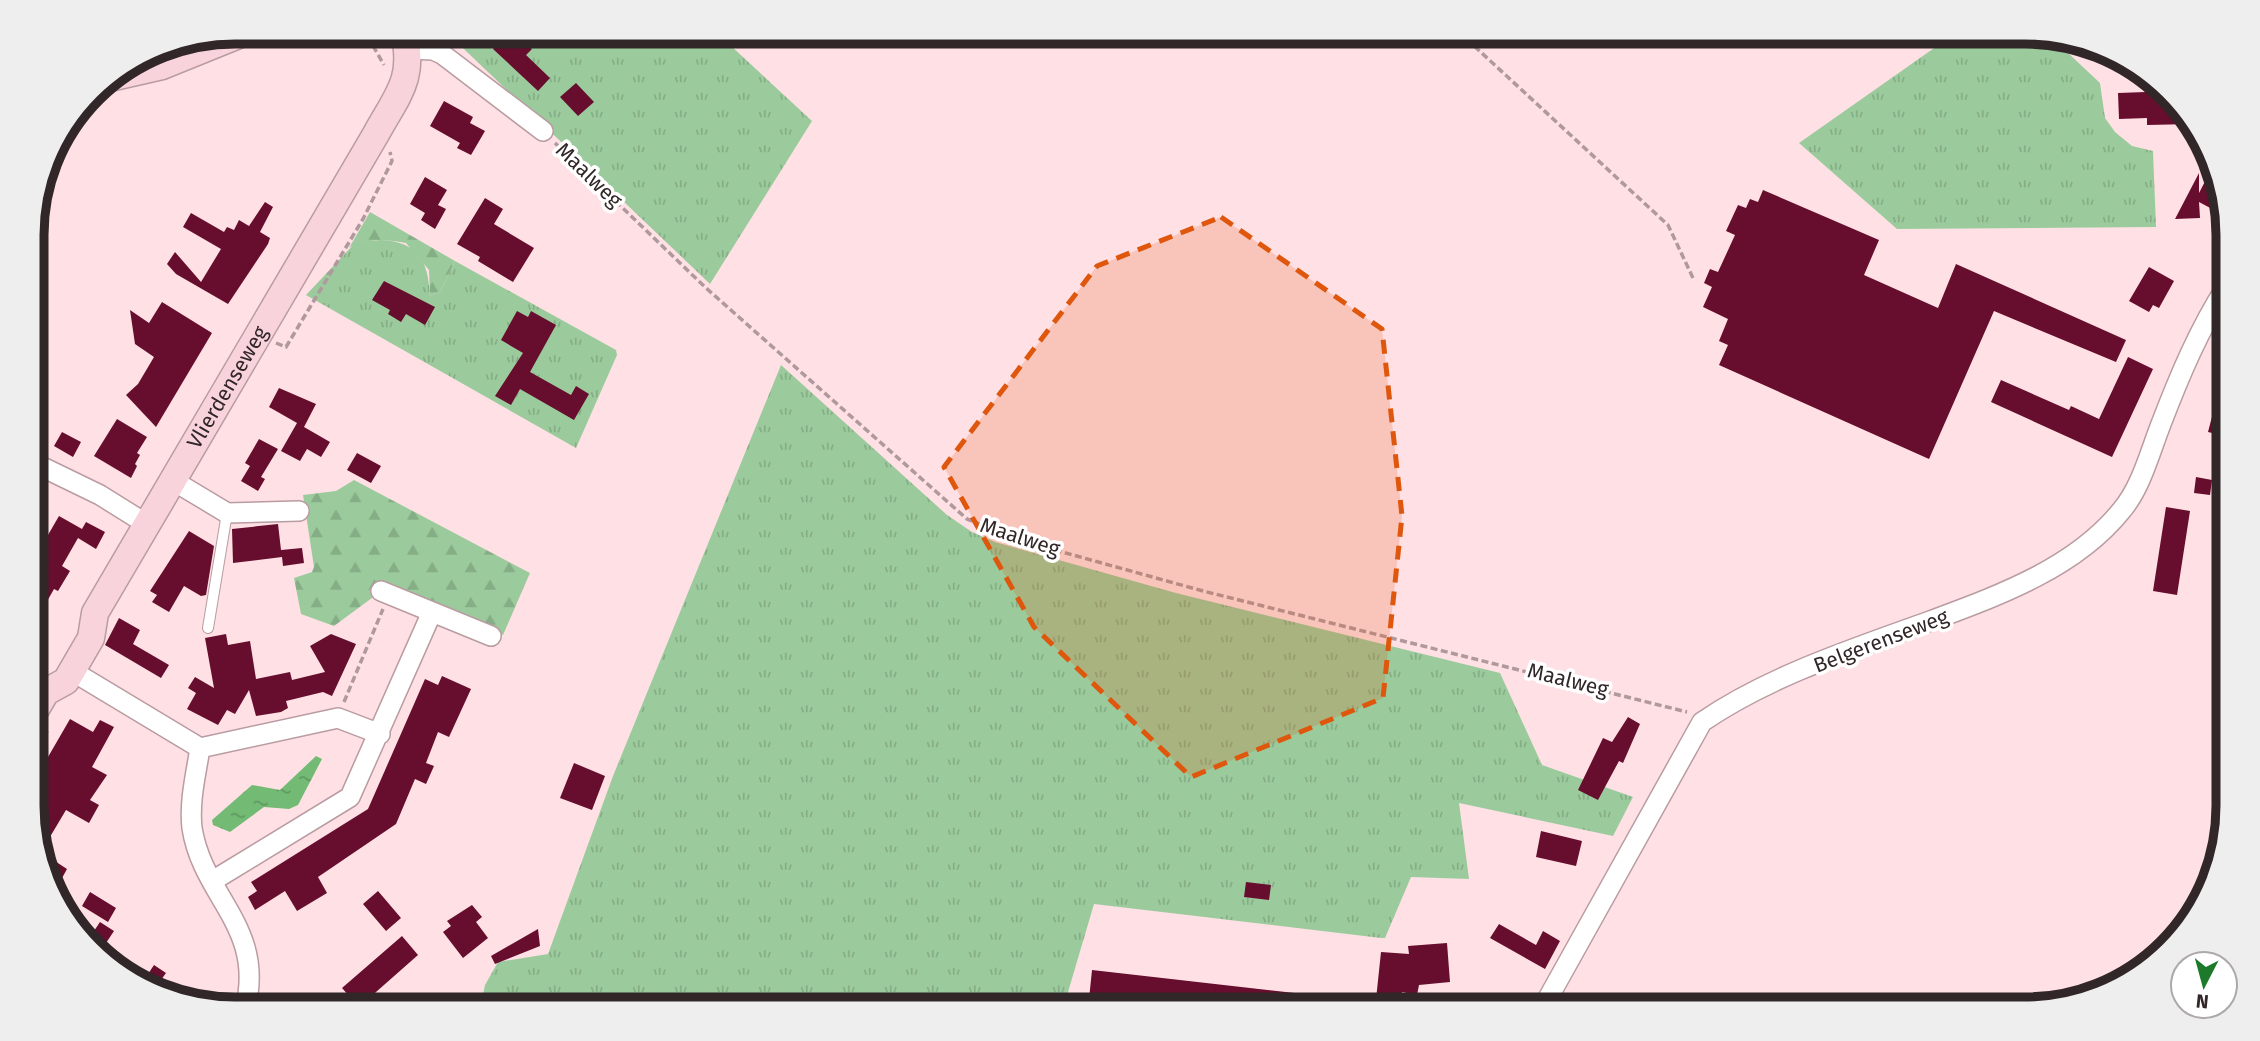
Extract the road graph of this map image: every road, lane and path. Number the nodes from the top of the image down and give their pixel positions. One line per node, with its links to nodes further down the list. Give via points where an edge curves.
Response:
1 (402, 44): 12 (street, Vlierdenseweg, via 407,77)
2 (418, 44): 6 (street, Maalweg, via 442,54)
3 (1472, 44): 8 (path, via 1668,225)
4 (214, 45): 5 (street)
5 (134, 72)
6 (543, 131): 23 (path, Maalweg, via 706,288 967,519 1026,542 1203,591 1683,709)
7 (388, 146): 10 (path, via 392,161 363,219 286,347)
8 (1693, 278)
9 (2216, 306): 23 (street, Belgerenseweg, via 2183,367 2123,510 2071,557 1988,599 1854,649 1730,703)
10 (273, 342)
11 (44, 467): 15 (street)
12 (172, 480): 14 (street); 15 (street, Vlierdenseweg)
13 (299, 511): 14 (street)
14 (227, 513): 18 (lane)
15 (148, 526): 20 (street, Vlierdenseweg, via 94,613 91,638)
16 (385, 593): 17 (street); 22 (path)
17 (432, 612): 19 (street); 24 (street)
18 (208, 628)
19 (491, 636)
20 (72, 671): 21 (street, Vlierdenseweg, via 66,681); 25 (street)
21 (44, 695)
22 (338, 718): 24 (street); 25 (street)
23 (1702, 722): 28 (street, Belgerenseweg)
24 (380, 734): 26 (street, via 350,797)
25 (200, 748): 26 (street, via 192,829)
26 (214, 880): 27 (street, via 250,957)
27 (245, 997)
28 (1549, 997)

